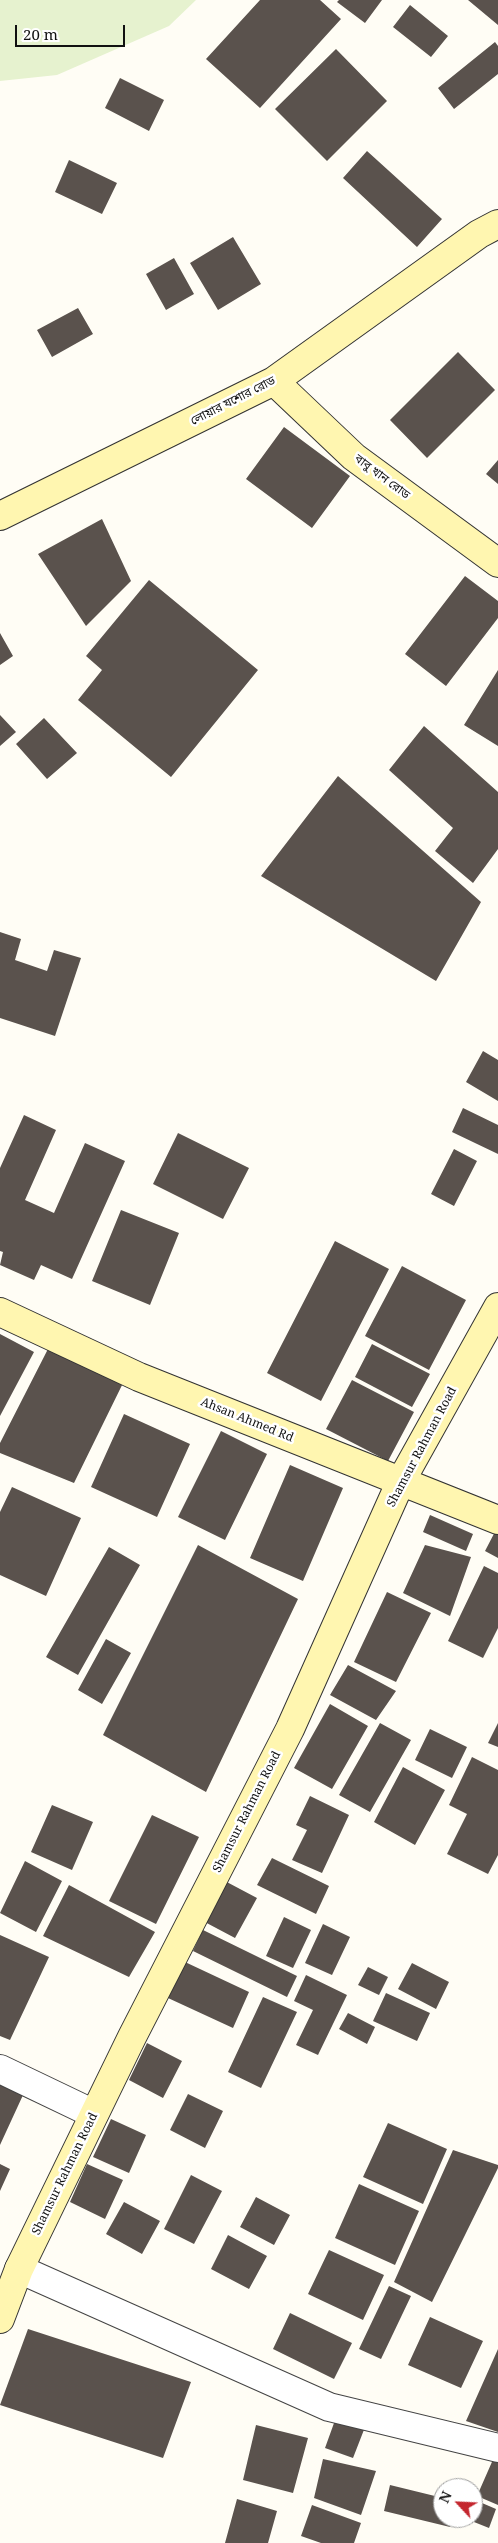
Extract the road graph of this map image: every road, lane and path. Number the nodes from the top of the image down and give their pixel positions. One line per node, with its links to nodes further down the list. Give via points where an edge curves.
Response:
1 (498, 224): 2 (street, লোয়ার যশোর রোড, via 479,234)
2 (274, 381): 3 (street, লোয়ার যশোর রোড); 4 (street, বাবু খান রোড, via 354,457)
3 (0, 516)
4 (498, 563)
5 (498, 1307): 7 (street, Shamsur Rahman Road)
6 (0, 1312): 7 (street, Ahsan Ahmed Rd, via 139,1377)
7 (401, 1481): 8 (street, Ahsan Ahmed Rd); 10 (street, Shamsur Rahman Road, via 290,1729)
8 (498, 1520)
9 (0, 2069): 10 (street)
10 (94, 2114): 11 (street, Shamsur Rahman Road)
11 (19, 2269): 12 (street, Shamsur Rahman Road); 13 (street, via 330,2407)
12 (0, 2319)
13 (498, 2448)

